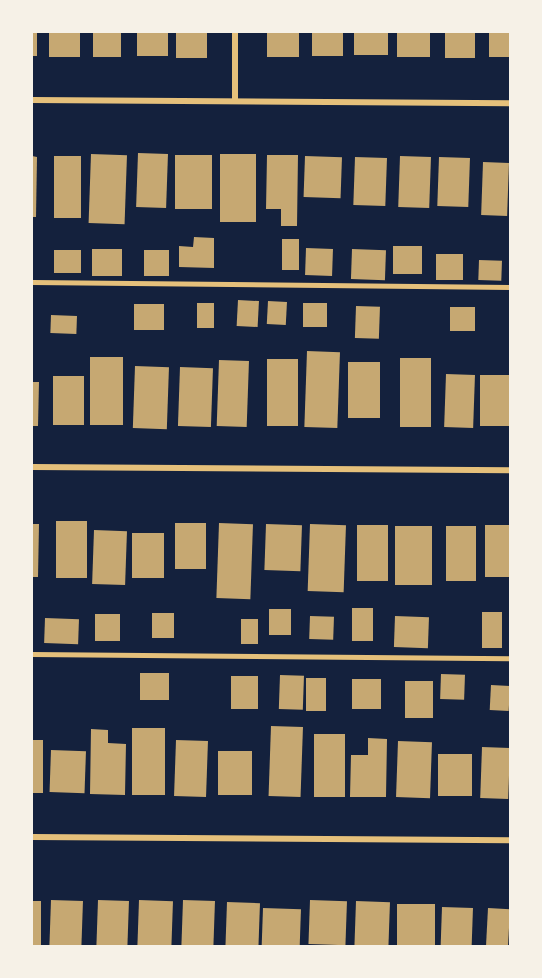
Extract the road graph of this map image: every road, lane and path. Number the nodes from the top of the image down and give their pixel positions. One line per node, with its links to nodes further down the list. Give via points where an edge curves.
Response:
1 (235, 32): 3 (street)
2 (32, 100): 3 (street)
3 (235, 101): 4 (street)
4 (510, 103)
5 (32, 282): 6 (lane)
6 (510, 287)
7 (32, 467): 8 (street)
8 (510, 470)
9 (32, 654): 10 (lane)
10 (510, 658)
11 (32, 837): 12 (street)
12 (510, 840)

